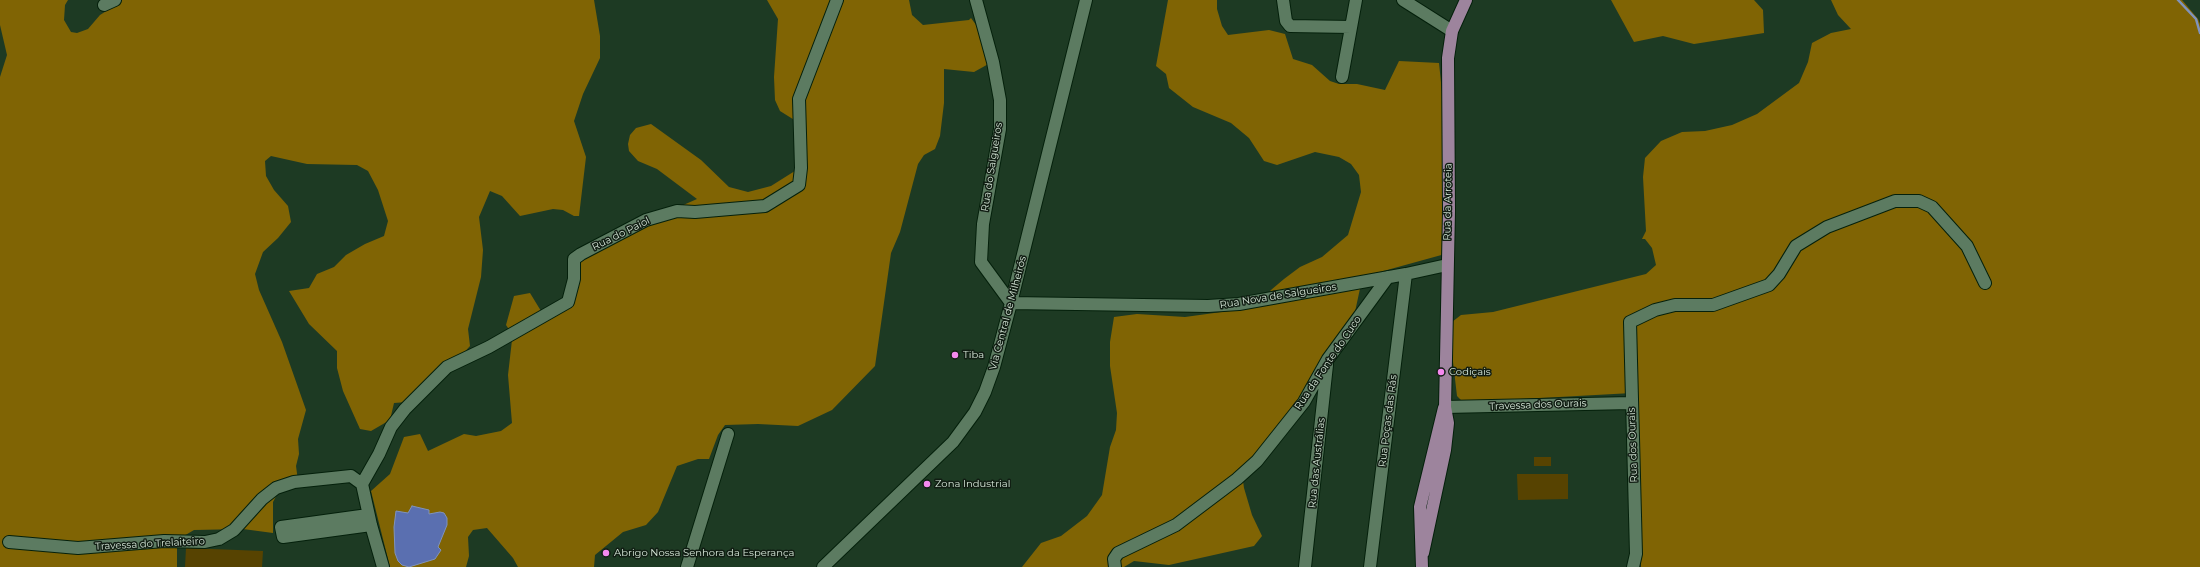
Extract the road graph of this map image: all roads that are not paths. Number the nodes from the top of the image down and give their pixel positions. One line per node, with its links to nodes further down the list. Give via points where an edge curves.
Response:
1 (837, 0): 20 (street, Rua do Paiol, via 799,98 799,185 765,206 695,212 677,211 646,220 581,254 574,259 574,279 568,302 489,347 447,367 405,409 391,428)
2 (976, 0): 15 (street, Rua do Salgueiros, via 993,62 1000,100 1000,129 983,224 981,262)
3 (1086, 0): 15 (street, Via Central de Milheirós)
4 (1283, 0): 8 (street, via 1286,21 1290,26)
5 (1356, 0): 8 (street)
6 (1403, 0): 9 (street)
7 (1466, 0): 9 (main road, Rua da Arroteia)
8 (1351, 27): 10 (street)
9 (1452, 31): 11 (main road, Rua da Arroteia, via 1447,63)
10 (1342, 77)
11 (1447, 265): 12 (street, Rua Nova de Salgueiros); 18 (main road, Rua da Arroteia)
12 (1406, 274): 13 (street, Rua Nova de Salgueiros); 28 (street, Rua Poças das Rás)
13 (1388, 277): 15 (street, Rua Nova de Salgueiros, via 1239,304 1208,306); 16 (street, Rua da Fonte do Cuco)
14 (1985, 283): 17 (street, Rua dos Ourais, via 1966,246 1932,207 1919,201 1895,201 1828,226 1796,246 1769,285 1713,305 1675,305 1655,310 1630,322)
15 (1011, 303): 26 (street, Via Central de Milheirós, via 994,367 975,412 953,442)
16 (1328, 359): 23 (street, Rua da Fonte do Cuco, via 1304,402 1256,461 1237,479 1176,525 1118,553); 27 (street, Rua das Austrálias)
17 (1631, 403): 18 (street, Travessa dos Ourais); 30 (street, Rua dos Ourais, via 1636,554)
18 (1445, 407): 29 (main road, Rua da Arroteia, via 1448,423 1445,450)
19 (728, 434): 25 (street)
20 (362, 484): 21 (street); 22 (street, Travessa do Trelaiteiro, via 351,476 294,482 276,488 262,499 234,530 219,539 205,542 183,540 78,548)
21 (370, 520): 21 (street, via 281,527 283,538); 24 (street)
22 (9, 542)
23 (1114, 563)
24 (383, 567)
25 (687, 567)
26 (823, 567)
27 (1306, 567)
28 (1370, 567)
29 (1422, 567)
30 (1633, 567)

